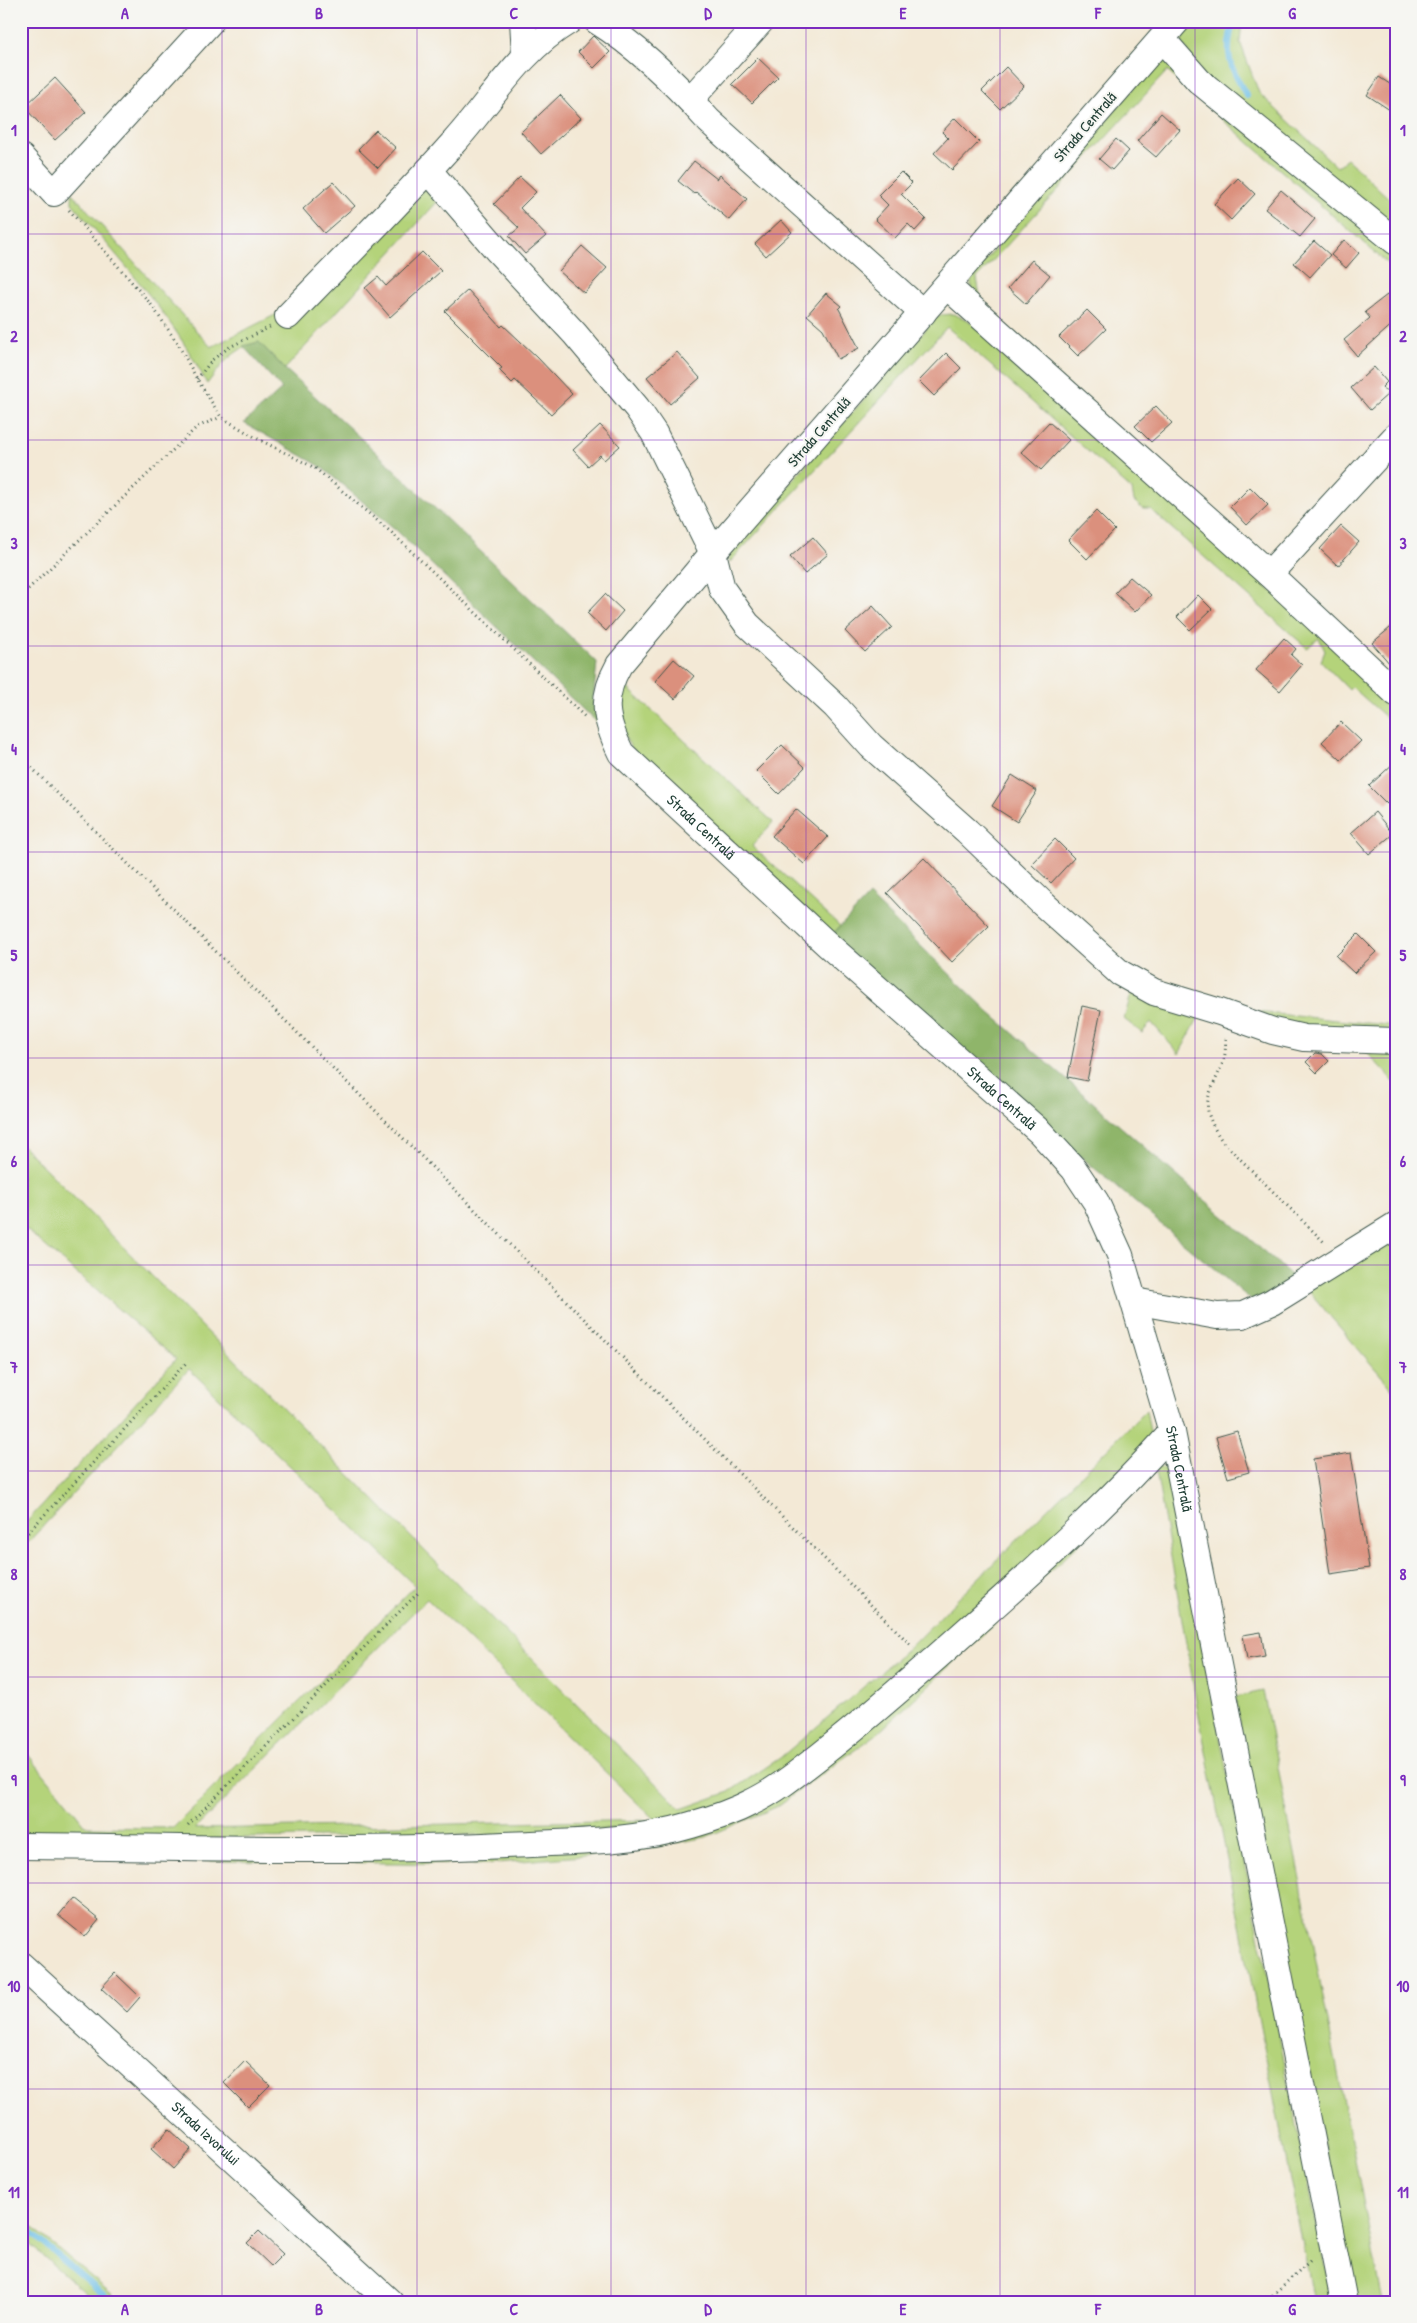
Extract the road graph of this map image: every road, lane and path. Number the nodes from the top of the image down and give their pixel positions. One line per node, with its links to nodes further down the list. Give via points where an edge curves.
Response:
1 (211, 21): 11 (street)
2 (523, 21): 7 (street)
3 (569, 21): 7 (street)
4 (597, 21): 8 (street, via 622,36)
5 (761, 21): 8 (street)
6 (1170, 30): 12 (street, via 1199,81); 13 (street, Strada Centrală)
7 (525, 54): 10 (street)
8 (690, 100): 14 (street, via 708,121)
9 (21, 157): 11 (street)
10 (429, 171): 15 (street); 19 (street, via 637,408 654,433)
11 (54, 193): 16 (path, via 150,303 178,344)
12 (1396, 242)
13 (947, 286): 14 (street, Strada Centrală); 20 (street)
14 (923, 313): 19 (street, Strada Centrală)
15 (288, 316): 16 (path, via 228,348 212,360)
16 (197, 380): 17 (path)
17 (222, 416): 21 (path, via 197,426); 23 (path, via 258,439 315,468 392,533)
18 (1396, 436): 20 (street)
19 (713, 553): 25 (street, via 722,589 747,624 835,706 871,746 1042,903 1120,973 1154,992); 29 (street, Strada Centrală, via 618,665 609,682 606,704 609,729 621,753 814,931 1040,1132 1074,1170 1096,1202 1120,1255)
20 (1269, 574): 22 (street)
21 (21, 596)
22 (1396, 692)
23 (586, 718)
24 (21, 757): 34 (path)
25 (1220, 1012): 26 (street, via 1304,1038); 28 (path, via 1226,1038 1224,1060 1210,1089 1207,1111 1214,1128 1222,1141)
26 (1396, 1041)
27 (1396, 1225): 28 (street)
28 (1341, 1259): 29 (street, via 1272,1302 1243,1315 1217,1316)
29 (1134, 1300): 31 (street, Strada Centrală)
30 (186, 1363): 32 (path)
31 (1172, 1432): 34 (street, via 1142,1466 1020,1583); 38 (street, Strada Centrală)
32 (21, 1540)
33 (418, 1593): 36 (path)
34 (930, 1663): 36 (street, via 865,1720 779,1786 753,1802 689,1826 650,1835 444,1848)
35 (21, 1846): 36 (street)
36 (167, 1846)
37 (21, 1965): 39 (street, Strada Izvorului)
38 (1333, 2242): 40 (path); 41 (street, Strada Centrală)
39 (390, 2302)
40 (1265, 2302)
41 (1344, 2302)

